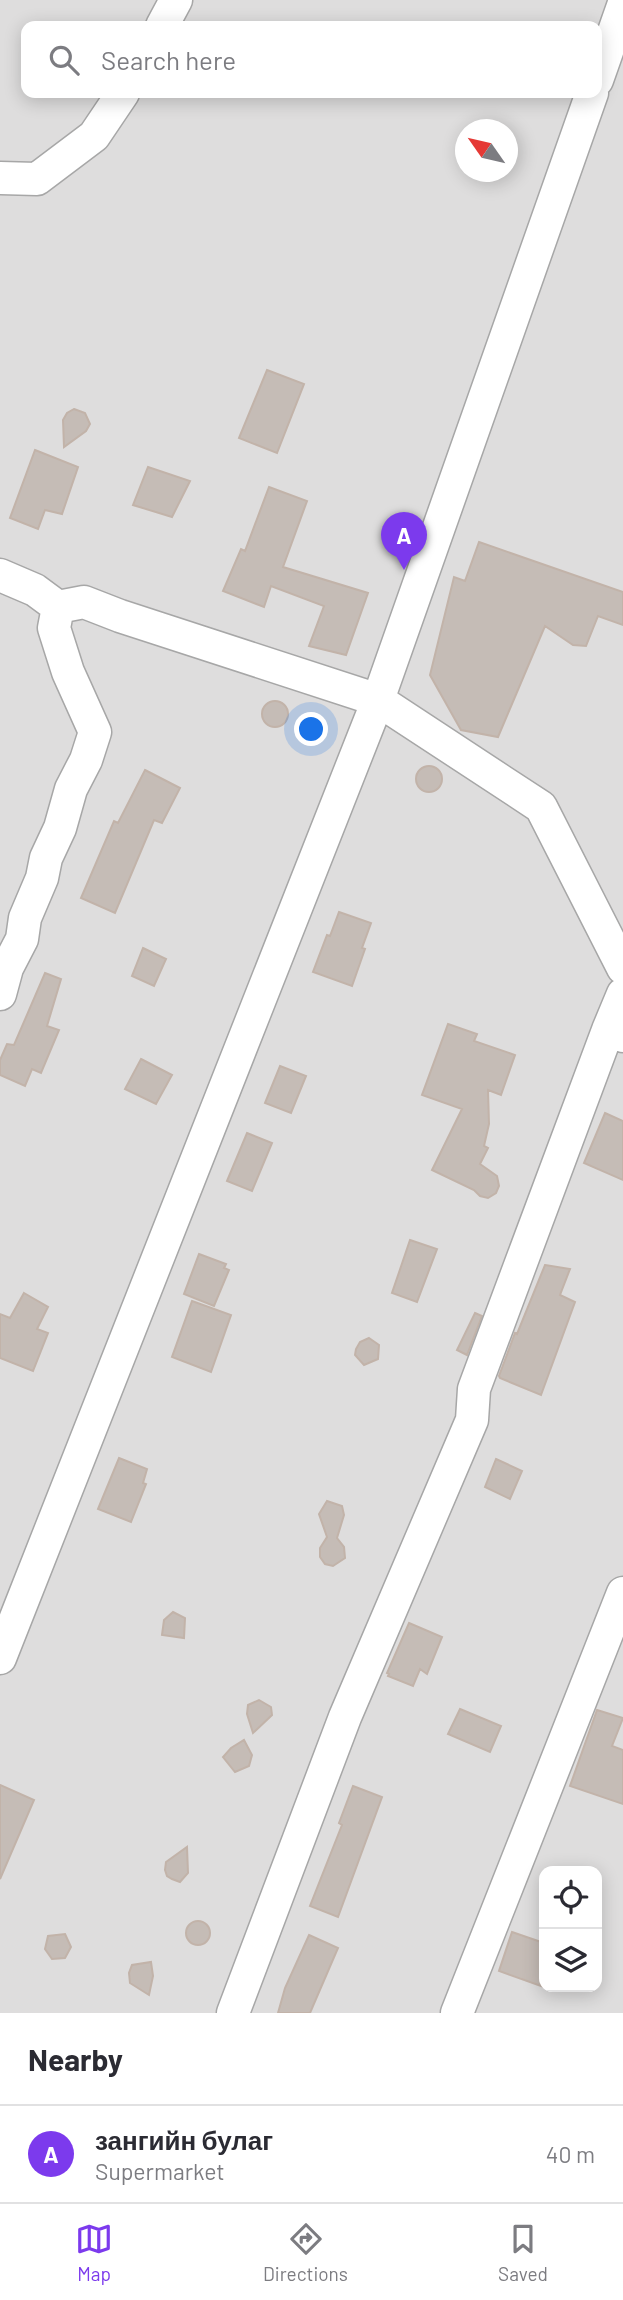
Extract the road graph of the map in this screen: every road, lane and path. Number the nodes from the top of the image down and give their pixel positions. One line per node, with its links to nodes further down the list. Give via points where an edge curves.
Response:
1 (176, 0): 3 (street)
2 (623, 6): 4 (street)
3 (165, 21)
4 (602, 66)
5 (120, 98): 7 (street, via 94,136 37,179)
6 (590, 98): 10 (street)
7 (0, 178)
8 (0, 575): 9 (street, via 35,590)
9 (58, 607): 10 (street, via 84,603); 12 (street, via 54,628 95,732)
10 (378, 700): 11 (street, via 541,807); 16 (street)
11 (623, 968)
12 (0, 994)
13 (623, 994): 14 (street)
14 (616, 1033): 17 (street, via 474,1389 472,1420 345,1717)
15 (623, 1593): 18 (street)
16 (0, 1658)
17 (233, 2013)
18 (457, 2013)

